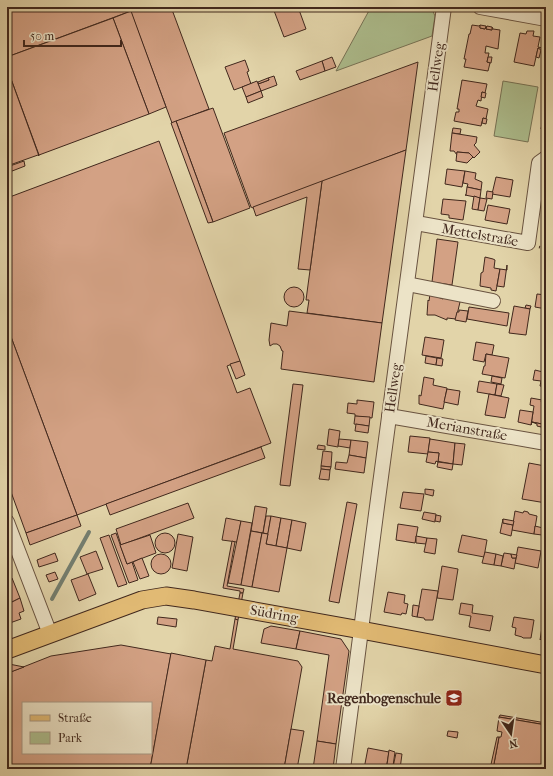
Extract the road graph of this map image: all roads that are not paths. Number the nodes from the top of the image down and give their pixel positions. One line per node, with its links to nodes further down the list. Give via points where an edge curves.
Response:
1 (444, 7): 5 (street, Hellweg)
2 (480, 7): 3 (street)
3 (546, 19)
4 (546, 158): 5 (street, Mettelstraße, via 539,163 528,243)
5 (416, 223): 6 (street, Hellweg)
6 (407, 284): 7 (street); 8 (street, Hellweg)
7 (493, 301)
8 (389, 416): 9 (street, Merianstraße); 11 (street, Hellweg)
9 (546, 443)
10 (7, 522): 12 (street)
11 (361, 630): 12 (main road, Südring, via 166,596 142,600); 14 (main road, Südring); 15 (street, Hellweg)
12 (50, 634): 13 (main road, Südring)
13 (7, 650)
14 (546, 665)
15 (343, 769)

